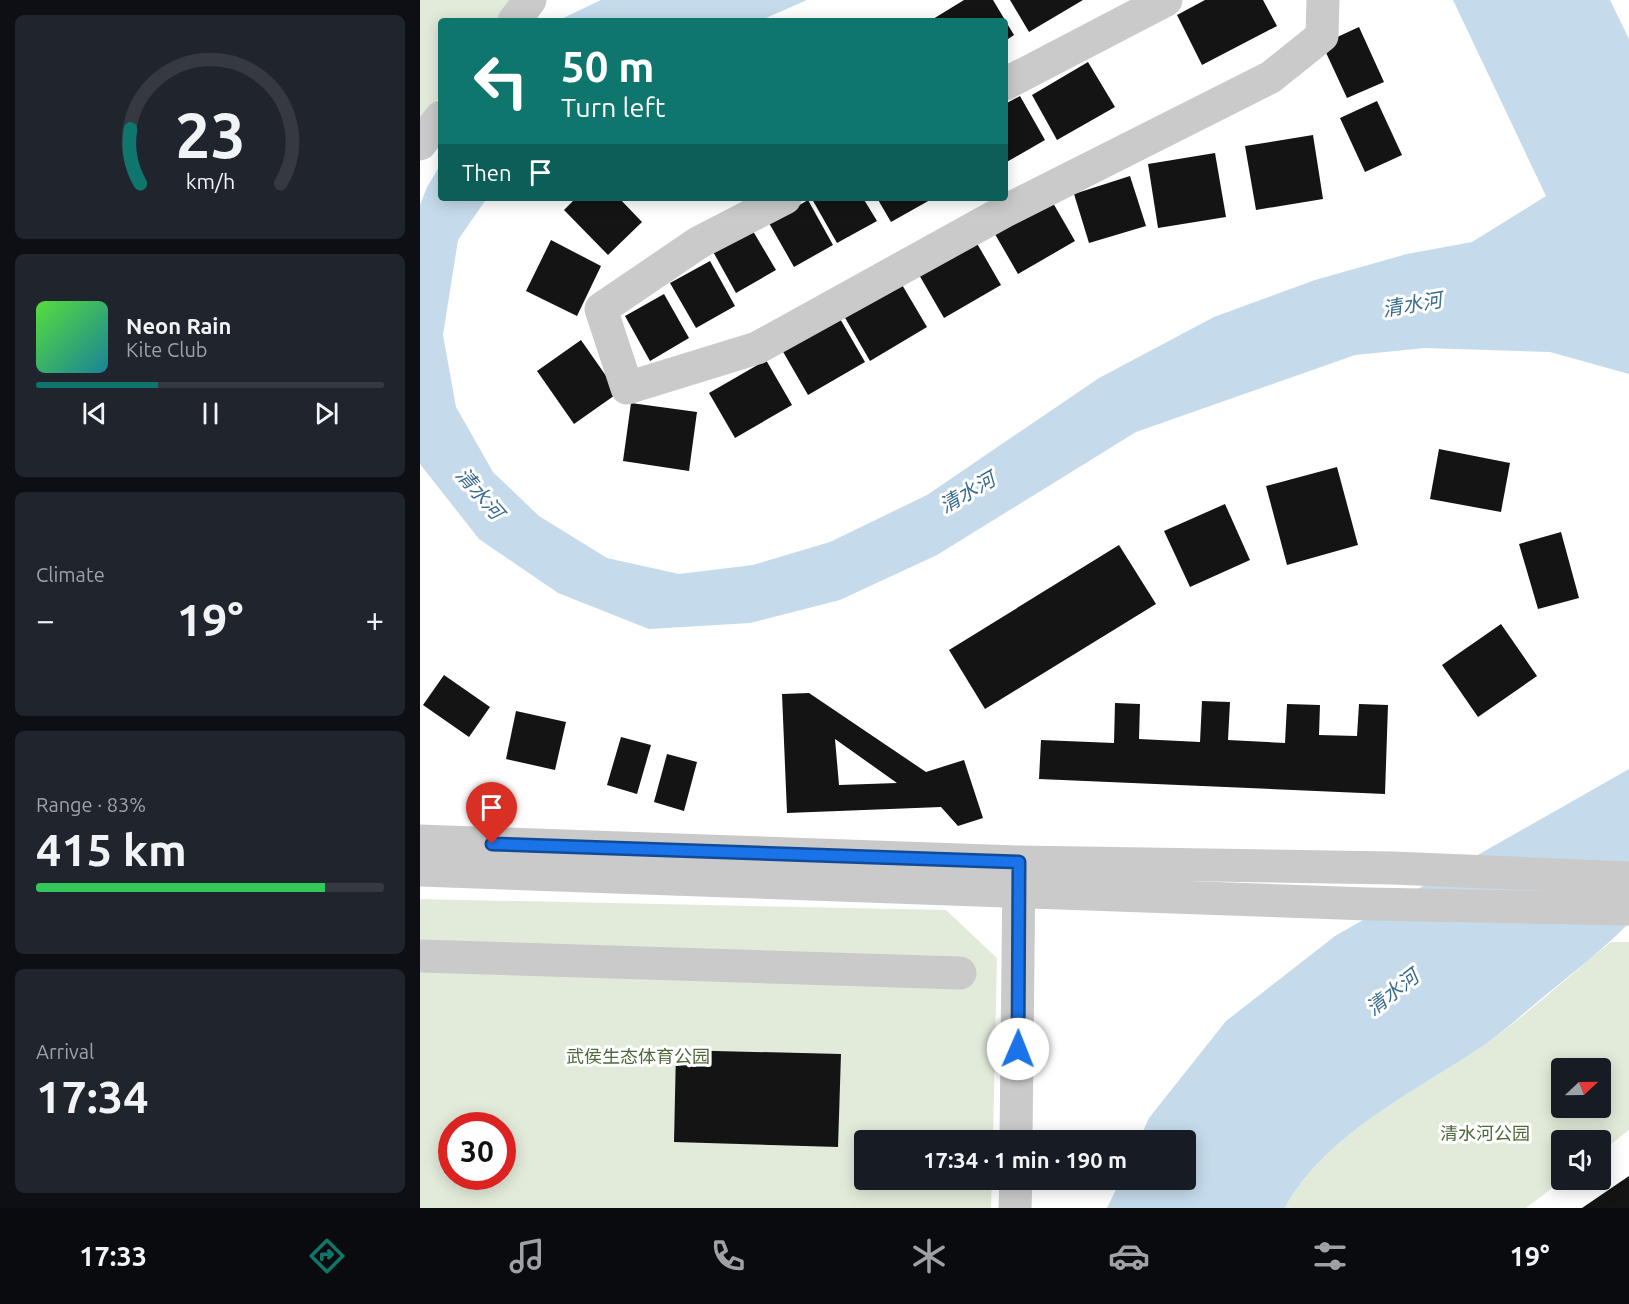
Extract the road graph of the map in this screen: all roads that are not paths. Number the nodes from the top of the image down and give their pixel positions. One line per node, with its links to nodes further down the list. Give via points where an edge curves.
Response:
1 (530, 0): 4 (street)
2 (1166, 0): 5 (street)
3 (1323, 0): 8 (street, via 1322,36 1271,77 1005,211 757,348 627,388 601,309 698,243)
4 (516, 18)
5 (1008, 82)
6 (438, 121): 7 (street)
7 (420, 144)
8 (779, 201)
9 (420, 841): 11 (street)
10 (420, 870): 11 (street)
11 (1019, 876): 12 (street, via 1393,868); 13 (street, via 1368,904); 16 (street)
12 (1629, 878)
13 (1629, 909)
14 (420, 956): 15 (street)
15 (960, 973)
16 (1016, 1130)
17 (1016, 1190): 18 (street)
18 (1015, 1208)

